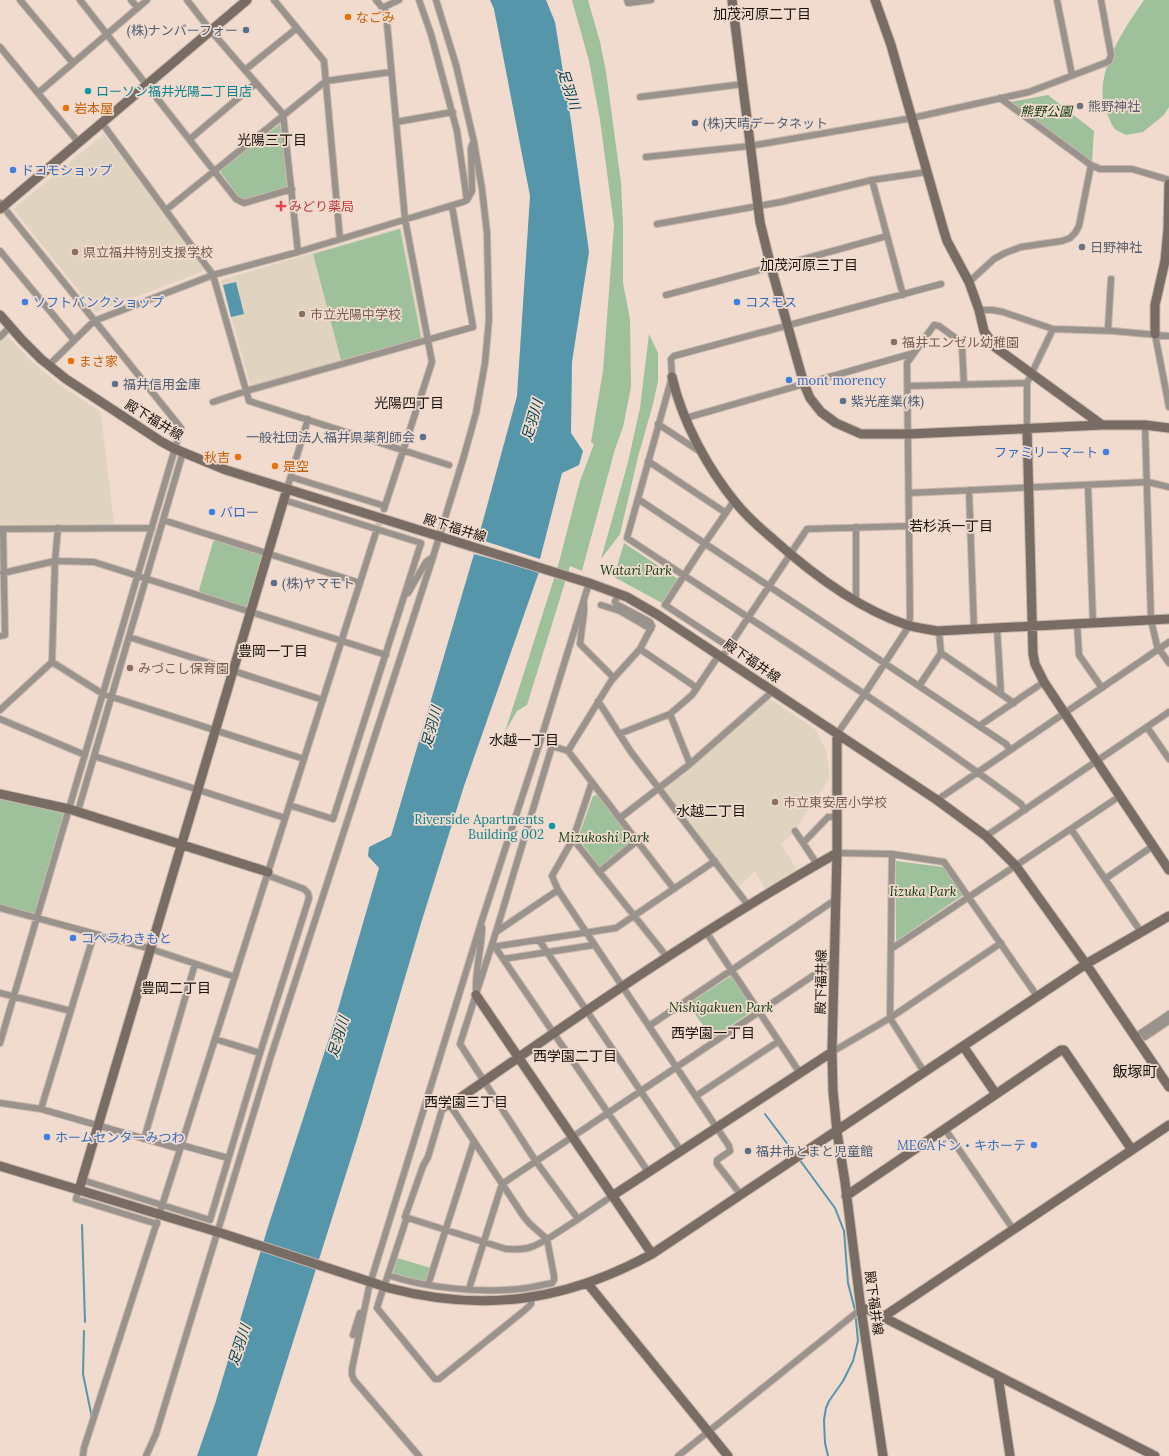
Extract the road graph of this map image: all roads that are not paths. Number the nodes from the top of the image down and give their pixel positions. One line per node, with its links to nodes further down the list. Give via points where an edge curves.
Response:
1 (20, 0): 24 (street)
2 (80, 0): 22 (street)
3 (131, 0): 18 (street)
4 (147, 0): 18 (street)
5 (186, 0): 21 (street)
6 (247, 0): 21 (street)
7 (274, 0): 20 (street)
8 (376, 0): 19 (street)
9 (399, 0): 19 (street)
10 (419, 0): 35 (street)
11 (436, 0): 41 (street, via 456,65)
12 (627, 0): 13 (street, via 628,3)
13 (651, 0)
14 (732, 0): 30 (street)
15 (875, 0): 37 (street)
16 (1057, 0): 27 (street)
17 (1101, 0): 27 (street, via 1111,55 1109,61)
18 (138, 8): 22 (street)
19 (382, 8): 26 (street, via 386,12)
20 (297, 28): 25 (street); 28 (street, via 324,61)
21 (211, 31): 25 (street); 31 (street)
22 (107, 34): 24 (street); 31 (street)
23 (0, 47): 32 (street)
24 (73, 63): 32 (street)
25 (245, 70): 29 (street)
26 (391, 72): 28 (street); 38 (street)
27 (1072, 76): 34 (street, via 1028,92)
28 (326, 81): 36 (street); 61 (street)
29 (256, 83): 36 (street); 40 (street)
30 (743, 84): 33 (street); 43 (street)
31 (147, 85): 39 (street); 40 (street)
32 (38, 93): 42 (street)
33 (640, 97)
34 (1000, 98): 37 (street); 45 (street)
35 (453, 112): 38 (street); 52 (street)
36 (283, 114): 46 (street); 51 (street)
37 (912, 118): 43 (street); 47 (street)
38 (396, 122): 57 (street)
39 (102, 123): 42 (street); 56 (street)
40 (190, 139): 46 (street)
41 (474, 142): 52 (street, via 471,148 472,191); 126 (street, via 487,233 489,319 485,363 474,420)
42 (78, 143): 53 (street)
43 (750, 146): 44 (street); 55 (street)
44 (646, 157)
45 (1091, 165): 49 (street, via 1100,169 1132,169); 67 (street, via 1079,226 1070,238 1021,247 1005,253 994,259)
46 (214, 170): 51 (street, via 236,199 244,203); 56 (street)
47 (927, 172): 48 (street); 67 (street, via 947,241)
48 (872, 180): 55 (street); 60 (street)
49 (1169, 180)
50 (1169, 184): 58 (street)
51 (292, 190): 63 (street)
52 (467, 200): 54 (street)
53 (1, 206): 73 (street)
54 (452, 206): 57 (street); 82 (street, via 473,327)
55 (757, 207): 59 (street); 64 (street)
56 (166, 210): 65 (street)
57 (405, 220): 61 (street); 82 (street)
58 (1169, 220): 78 (street, via 1165,261 1154,313)
59 (657, 224)
60 (887, 236): 64 (street); 70 (street)
61 (340, 239): 63 (street)
62 (0, 251): 81 (street)
63 (298, 252): 65 (street)
64 (771, 268): 69 (street); 74 (street)
65 (213, 274): 73 (street); 91 (street)
66 (1111, 279): 77 (street)
67 (970, 282): 71 (street)
68 (941, 284): 70 (street)
69 (666, 295)
70 (903, 295): 74 (street)
71 (979, 310): 76 (street, via 1003,312); 85 (street, via 984,331 995,347)
72 (0, 315): 75 (street, 殿下福井線)
73 (94, 321): 81 (street); 103 (street, via 181,428)
74 (788, 326): 86 (street, via 674,356 671,359); 87 (street)
75 (10, 328): 79 (street); 84 (street, 殿下福井線)
76 (1053, 329): 77 (street); 85 (street)
77 (1108, 330): 78 (street)
78 (1156, 334): 80 (street); 93 (street)
79 (0, 336)
80 (1169, 336)
81 (74, 340): 84 (street)
82 (428, 341): 91 (street); 102 (street, via 432,362)
83 (914, 354): 87 (street); 89 (street, via 934,325 940,326 962,345); 90 (street, via 907,363)
84 (49, 365): 103 (street, 殿下福井線, via 135,426)
85 (1032, 374): 88 (street); 97 (street)
86 (672, 377): 94 (street); 96 (street)
87 (804, 384): 94 (street); 101 (street, via 816,407 842,426 861,434)
88 (1027, 384): 89 (street); 99 (street)
89 (964, 385): 90 (street)
90 (908, 386): 101 (street)
91 (246, 391): 92 (street); 95 (street, via 249,401)
92 (213, 402)
93 (1169, 407)
94 (686, 418): 104 (street)
95 (308, 419): 102 (street); 107 (street)
96 (658, 424): 104 (street); 105 (street)
97 (1102, 425): 98 (street); 99 (street)
98 (1145, 425): 100 (street); 108 (street)
99 (1027, 428): 101 (street); 111 (street)
100 (1169, 428)
101 (909, 434): 114 (street)
102 (403, 450): 106 (street); 107 (street, via 384,507)
103 (179, 451): 112 (street, 殿下福井線, via 226,470); 119 (street); 123 (street)
104 (703, 454): 117 (street)
105 (648, 461): 115 (street); 118 (street)
106 (449, 465)
107 (291, 477): 112 (street)
108 (1148, 482): 109 (street); 110 (street); 147 (street)
109 (1088, 485): 111 (street); 149 (street)
110 (1169, 487)
111 (1029, 488): 113 (street); 151 (street)
112 (287, 489): 116 (street); 126 (street, 殿下福井線)
113 (969, 490): 114 (street); 154 (street)
114 (909, 493): 120 (street)
115 (638, 499): 127 (street); 134 (street, via 627,538)
116 (284, 500): 125 (street); 128 (street)
117 (734, 501): 118 (street); 129 (street)
118 (726, 513): 127 (street)
119 (163, 520): 128 (street); 135 (street)
120 (908, 526): 121 (street); 150 (street)
121 (856, 527): 129 (street, via 807,529); 141 (street)
122 (58, 528): 123 (street); 124 (street); 131 (street)
123 (152, 528): 133 (street)
124 (1, 529): 132 (street)
125 (377, 529): 136 (street); 140 (street, via 421,543)
126 (439, 536): 130 (street); 137 (street, 殿下福井線)
127 (704, 543): 134 (street); 138 (street)
128 (268, 553): 136 (street); 144 (street)
129 (790, 554): 138 (street); 141 (street)
130 (433, 557): 140 (street, via 426,562); 320 (street, via 322,898)
131 (55, 562): 132 (street); 133 (street, via 94,562); 166 (street)
132 (3, 573): 156 (street, via 5,635)
133 (138, 576): 135 (street); 176 (street)
134 (684, 576): 145 (street); 160 (street, via 665,605)
135 (145, 579): 144 (street); 157 (street)
136 (360, 583): 158 (street)
137 (589, 583): 139 (street, 殿下福井線); 142 (street)
138 (769, 586): 145 (street); 167 (street)
139 (618, 594): 153 (street, via 616,604 650,622); 165 (street, 殿下福井線, via 658,615)
140 (404, 596): 164 (street)
141 (856, 600): 150 (street)
142 (583, 601): 170 (street, via 580,644); 240 (street)
143 (602, 605): 153 (street, via 620,611)
144 (251, 612): 158 (street); 169 (street)
145 (748, 618): 160 (street); 178 (street)
146 (1169, 619): 147 (street)
147 (1151, 620): 149 (street); 162 (street)
148 (1078, 623): 149 (street); 151 (street); 174 (street, via 1079,654)
149 (1093, 623)
150 (909, 626): 155 (street); 167 (street)
151 (1032, 626): 152 (street); 171 (street, via 1035,664)
152 (997, 628): 154 (street); 177 (street)
153 (651, 629): 161 (street)
154 (974, 630): 155 (street)
155 (939, 631): 163 (street)
156 (0, 636)
157 (129, 637): 169 (street); 179 (street)
158 (341, 642): 164 (street); 180 (street)
159 (1169, 642): 162 (street)
160 (728, 647): 165 (street)
161 (640, 649): 170 (street); 173 (street)
162 (1159, 649): 168 (street); 174 (street)
163 (941, 653): 172 (street); 177 (street)
164 (386, 655): 208 (street, via 333,819)
165 (721, 656): 173 (street); 175 (street, 殿下福井線)
166 (52, 662): 176 (street); 183 (street)
167 (885, 663): 172 (street); 178 (street)
168 (1169, 663)
169 (234, 670): 180 (street); 190 (street)
170 (613, 677): 181 (street)
171 (1044, 682): 182 (street); 185 (street)
172 (919, 686): 188 (street)
173 (697, 688): 186 (street)
174 (1102, 688): 185 (street)
175 (773, 690): 192 (street, 殿下福井線); 200 (street)
176 (103, 694): 179 (street); 195 (street)
177 (1001, 694): 182 (street)
178 (864, 695): 192 (street); 201 (street)
179 (111, 696): 190 (street); 196 (street)
180 (323, 700): 198 (street)
181 (598, 701): 191 (street); 194 (street)
182 (1014, 703): 188 (street)
183 (0, 710)
184 (1169, 712): 189 (street)
185 (1065, 713): 193 (street); 199 (street)
186 (670, 714): 191 (street); 200 (street)
187 (0, 719): 195 (street)
188 (980, 726): 193 (street, via 1006,744)
189 (1147, 727): 197 (street); 199 (street)
190 (215, 731): 198 (street); 204 (street)
191 (619, 734): 203 (street)
192 (837, 734): 207 (street); 211 (street, 殿下福井線)
193 (1010, 750): 201 (street)
194 (568, 751): 202 (street); 241 (street, via 552,746)
195 (85, 755): 209 (street)
196 (94, 756): 204 (street); 209 (street)
197 (1169, 759)
198 (304, 760): 208 (street)
199 (1097, 761): 206 (street); 210 (street)
200 (690, 764): 203 (street)
201 (978, 772): 207 (street); 210 (street, via 1021,804)
202 (592, 782): 213 (street); 217 (street)
203 (659, 789): 213 (street); 224 (street)
204 (198, 791): 212 (street); 220 (street)
205 (0, 794): 209 (street)
206 (1120, 796): 214 (street); 221 (street)
207 (937, 800): 216 (street)
208 (289, 805): 212 (street)
209 (73, 810): 220 (street); 239 (street)
210 (1025, 810): 216 (street)
211 (836, 817): 219 (street, via 828,817); 222 (street, 殿下福井線)
212 (285, 818): 229 (street)
213 (620, 818): 218 (street)
214 (1071, 829): 226 (street); 230 (street)
215 (795, 831): 219 (street)
216 (986, 836): 226 (street)
217 (573, 838): 228 (street); 232 (street, via 552,876)
218 (637, 841): 228 (street); 231 (street)
219 (804, 843): 225 (street)
220 (182, 844): 229 (street); 250 (street)
221 (1153, 846): 227 (street); 230 (street)
222 (837, 853): 223 (street); 225 (street); 234 (street, 殿下福井線)
223 (892, 854): 233 (street, via 944,862); 251 (street)
224 (715, 861): 231 (street); 235 (street)
225 (818, 864): 235 (street)
226 (1016, 866): 233 (street); 257 (street)
227 (1169, 870)
228 (599, 872): 237 (street)
229 (268, 873): 259 (street); 280 (street, via 304,889 308,892 309,898)
230 (1105, 879): 243 (street)
231 (674, 889): 237 (street)
232 (558, 890): 241 (street); 244 (street)
233 (968, 896): 247 (street); 251 (street)
234 (835, 900): 255 (street, 殿下福井線); 258 (street)
235 (748, 905): 242 (street)
236 (0, 908): 239 (street)
237 (634, 916): 244 (street, via 616,928); 253 (street)
238 (1169, 916): 243 (street)
239 (37, 918): 245 (street); 263 (street)
240 (482, 920): 262 (street, via 482,938 475,977); 324 (street)
241 (496, 932): 249 (street)
242 (706, 932): 253 (street); 258 (street)
243 (1141, 932): 257 (street)
244 (585, 933): 246 (street); 248 (street)
245 (94, 934): 250 (street); 265 (street)
246 (540, 940): 249 (street); 252 (street)
247 (1001, 943): 264 (street); 269 (street)
248 (594, 945): 252 (street); 260 (street)
249 (493, 947): 254 (street); 262 (street)
250 (151, 949): 256 (street); 295 (street)
251 (891, 949): 269 (street)
252 (547, 952): 254 (street); 266 (street)
253 (667, 957): 260 (street)
254 (503, 959): 272 (street)
255 (835, 961): 267 (street); 279 (street, 殿下福井線)
256 (195, 964): 259 (street); 300 (street)
257 (1086, 964): 264 (street); 273 (street)
258 (732, 971): 267 (street); 271 (street)
259 (235, 977): 275 (street)
260 (623, 987): 266 (street); 271 (street)
261 (0, 993): 263 (street)
262 (476, 995): 281 (street); 285 (street, via 460,1044)
263 (14, 996): 265 (street); 277 (street)
264 (1038, 996): 278 (street)
265 (71, 1011): 292 (street)
266 (588, 1011): 272 (street); 287 (street)
267 (759, 1011): 276 (street); 282 (street)
268 (1169, 1014): 273 (street)
269 (890, 1018): 279 (street); 283 (street)
270 (1169, 1021): 274 (street)
271 (649, 1026): 282 (street)
272 (554, 1034): 281 (street); 293 (street)
273 (1135, 1037): 286 (street)
274 (1145, 1037)
275 (215, 1039): 280 (street); 302 (street)
276 (779, 1040): 284 (street); 289 (street)
277 (0, 1042)
278 (963, 1046): 283 (street); 288 (street)
279 (832, 1052): 284 (street); 298 (street, 殿下福井線)
280 (260, 1053): 305 (street)
281 (518, 1058): 285 (street); 299 (street)
282 (676, 1066): 287 (street); 289 (street)
283 (924, 1072): 298 (street)
284 (800, 1073): 296 (street)
285 (483, 1081): 291 (street); 306 (street)
286 (1169, 1087)
287 (640, 1090): 293 (street); 304 (street)
288 (996, 1094): 297 (street); 303 (street, via 1064,1050)
289 (696, 1096): 296 (street)
290 (0, 1103): 292 (street)
291 (450, 1104): 301 (street); 316 (street, via 442,1110)
292 (41, 1109): 295 (street)
293 (607, 1112): 299 (street); 308 (street)
294 (1169, 1125): 303 (street)
295 (98, 1126): 300 (street); 309 (street)
296 (717, 1128): 304 (street); 312 (street, via 730,1151 717,1160 717,1164)
297 (945, 1129): 314 (street); 318 (street)
298 (837, 1132): 312 (street); 314 (street, 殿下福井線)
299 (572, 1136): 306 (street); 313 (street)
300 (144, 1139): 302 (street)
301 (474, 1141): 310 (street); 319 (street)
302 (180, 1147): 305 (street); 315 (street)
303 (1132, 1150): 318 (street)
304 (681, 1151): 308 (street)
305 (228, 1158): 315 (street, via 210,1220)
306 (535, 1160): 310 (street); 317 (street)
307 (0, 1166): 311 (street)
308 (648, 1173): 313 (street)
309 (82, 1180): 311 (street); 315 (street)
310 (502, 1184): 321 (street, via 530,1224); 322 (street)
311 (79, 1190): 320 (street); 336 (street, via 76,1199 157,1223)
312 (741, 1195): 323 (street)
313 (612, 1196): 317 (street); 323 (street)
314 (846, 1196): 331 (street, 殿下福井線)
315 (161, 1207)
316 (407, 1217): 319 (street); 326 (street, via 387,1278)
317 (578, 1220): 321 (street)
318 (1013, 1229): 332 (street)
319 (446, 1230): 322 (street); 326 (street)
320 (219, 1232): 324 (street); 337 (street, via 156,1434)
321 (547, 1239): 322 (street, via 535,1246 518,1250); 327 (street, via 554,1276 552,1283 519,1289)
322 (484, 1242): 327 (street)
323 (652, 1254): 325 (street)
324 (369, 1281): 329 (street, via 412,1294 437,1297 490,1301); 330 (street)
325 (588, 1284): 329 (street); 335 (street)
326 (428, 1285): 327 (street)
327 (469, 1289)
328 (382, 1292): 329 (street, via 377,1308 435,1379 439,1379 525,1310 531,1304)
329 (531, 1298)
330 (366, 1300): 333 (street, via 361,1307); 338 (street, via 352,1375)
331 (861, 1309): 332 (street); 335 (street); 341 (street, 殿下福井線)
332 (883, 1316): 334 (street)
333 (353, 1335)
334 (998, 1376): 342 (street); 343 (street)
335 (708, 1431): 339 (street); 340 (street)
336 (83, 1456)
337 (146, 1456)
338 (418, 1456)
339 (678, 1456)
340 (728, 1456)
341 (883, 1456)
342 (1010, 1456)
343 (1156, 1456)

